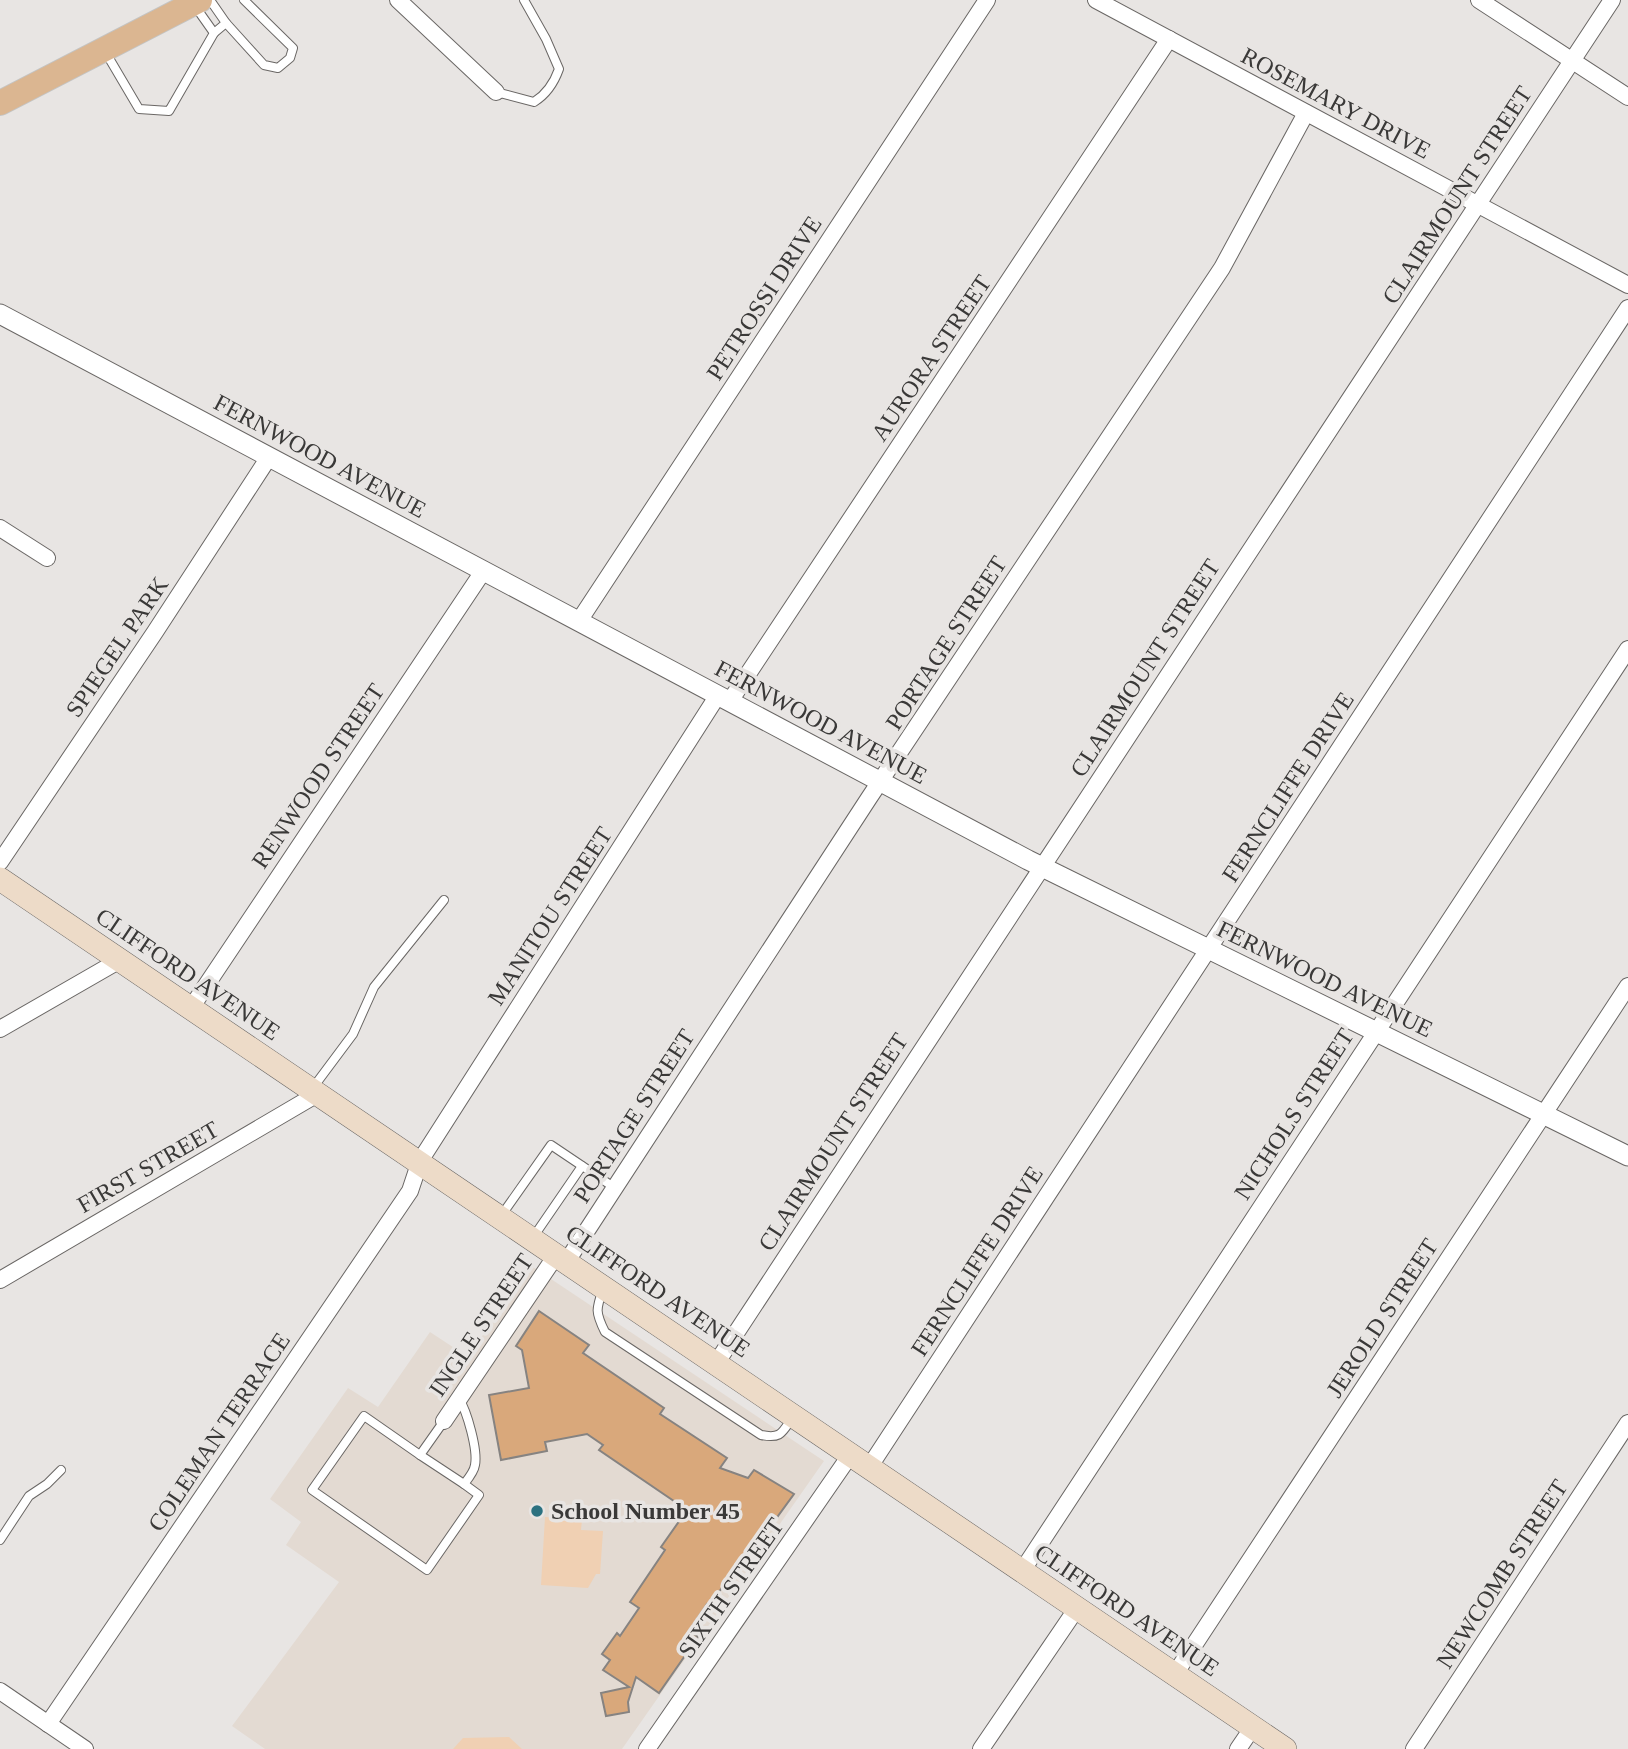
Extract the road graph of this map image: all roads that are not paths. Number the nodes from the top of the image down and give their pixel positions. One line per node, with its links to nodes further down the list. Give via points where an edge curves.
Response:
1 (244, 0): 9 (lane, via 293,48 290,58 278,68 264,65)
2 (398, 0): 14 (street)
3 (524, 0): 14 (lane, via 559,69 554,82 534,102)
4 (987, 0): 26 (street, PETROSSI DRIVE)
5 (1096, 0): 11 (street, ROSEMARY DRIVE)
6 (1479, 0): 13 (street)
7 (1612, 0): 13 (street, CLAIRMOUNT STREET)
8 (201, 1): 9 (lane); 10 (lane); 12 (main road)
9 (226, 23): 10 (lane)
10 (214, 33): 12 (lane, via 169,111 139,109)
11 (1169, 39): 17 (street, ROSEMARY DRIVE); 28 (street, AURORA STREET)
12 (104, 49): 16 (main road)
13 (1572, 61): 15 (street); 18 (street, CLAIRMOUNT STREET)
14 (496, 92)
15 (1628, 97)
16 (0, 103)
17 (1306, 113): 18 (street, ROSEMARY DRIVE); 29 (street, PORTAGE STREET, via 1222,268)
18 (1477, 205): 19 (street, ROSEMARY DRIVE); 31 (street, CLAIRMOUNT STREET)
19 (1628, 285)
20 (1628, 308): 34 (street, FERNCLIFFE DRIVE)
21 (0, 314): 22 (street, FERNWOOD AVENUE)
22 (269, 457): 25 (street, FERNWOOD AVENUE); 30 (street, SPIEGEL PARK)
23 (0, 528): 24 (street)
24 (47, 558)
25 (484, 570): 26 (street, FERNWOOD AVENUE); 37 (street, RENWOOD STREET)
26 (579, 621): 28 (street, FERNWOOD AVENUE)
27 (1628, 649): 39 (street, NICHOLS STREET)
28 (724, 698): 29 (street, FERNWOOD AVENUE); 43 (street, MANITOU STREET)
29 (880, 781): 31 (street, FERNWOOD AVENUE); 45 (street, PORTAGE STREET)
30 (0, 862)
31 (1041, 867): 34 (street, FERNWOOD AVENUE); 51 (street, CLAIRMOUNT STREET)
32 (0, 879): 35 (main road, CLIFFORD AVENUE)
33 (444, 900): 40 (lane, via 374,987 353,1034)
34 (1210, 949): 39 (street, FERNWOOD AVENUE); 57 (street, FERNCLIFFE DRIVE)
35 (120, 960): 37 (main road, CLIFFORD AVENUE); 38 (street)
36 (1628, 986): 41 (street, JEROLD STREET)
37 (191, 1008): 40 (main road, CLIFFORD AVENUE)
38 (0, 1029)
39 (1375, 1032): 41 (street, FERNWOOD AVENUE); 61 (street, NICHOLS STREET)
40 (315, 1091): 43 (main road, CLIFFORD AVENUE); 49 (street, FIRST STREET)
41 (1543, 1115): 42 (street, FERNWOOD AVENUE); 63 (street, JEROLD STREET)
42 (1628, 1156)
43 (419, 1161): 46 (main road, CLIFFORD AVENUE); 65 (street, COLEMAN TERRACE, via 410,1191)
44 (582, 1166): 45 (lane); 46 (lane, via 551,1145); 47 (lane)
45 (615, 1188): 48 (street, PORTAGE STREET)
46 (501, 1216): 47 (main road, CLIFFORD AVENUE)
47 (533, 1238): 48 (main road, CLIFFORD AVENUE)
48 (562, 1258): 50 (main road, CLIFFORD AVENUE); 52 (street, INGLE STREET)
49 (0, 1280)
50 (603, 1286): 51 (main road, CLIFFORD AVENUE); 53 (lane, via 596,1308 605,1332 761,1435 773,1438 781,1434)
51 (716, 1362): 53 (main road, CLIFFORD AVENUE)
52 (459, 1399): 54 (street, INGLE STREET); 59 (lane, via 475,1455 475,1467)
53 (794, 1415): 57 (main road, CLIFFORD AVENUE)
54 (444, 1421): 56 (lane)
55 (1628, 1423): 72 (street, NEWCOMB STREET)
56 (420, 1455): 59 (lane); 59 (lane, via 364,1416 312,1490 427,1570 479,1495)
57 (860, 1460): 61 (main road, CLIFFORD AVENUE); 68 (street, SIXTH STREET)
58 (61, 1470): 60 (lane, via 29,1496)
59 (464, 1485)
60 (0, 1540)
61 (1022, 1571): 62 (main road, CLIFFORD AVENUE)
62 (1076, 1608): 63 (main road, CLIFFORD AVENUE); 69 (street)
63 (1175, 1674): 66 (main road, CLIFFORD AVENUE)
64 (0, 1691): 65 (street)
65 (48, 1724): 67 (street)
66 (1253, 1727): 70 (street); 71 (main road, CLIFFORD AVENUE)
67 (85, 1749)
68 (648, 1749)
69 (981, 1749)
70 (1238, 1749)
71 (1285, 1749)
72 (1414, 1749)

